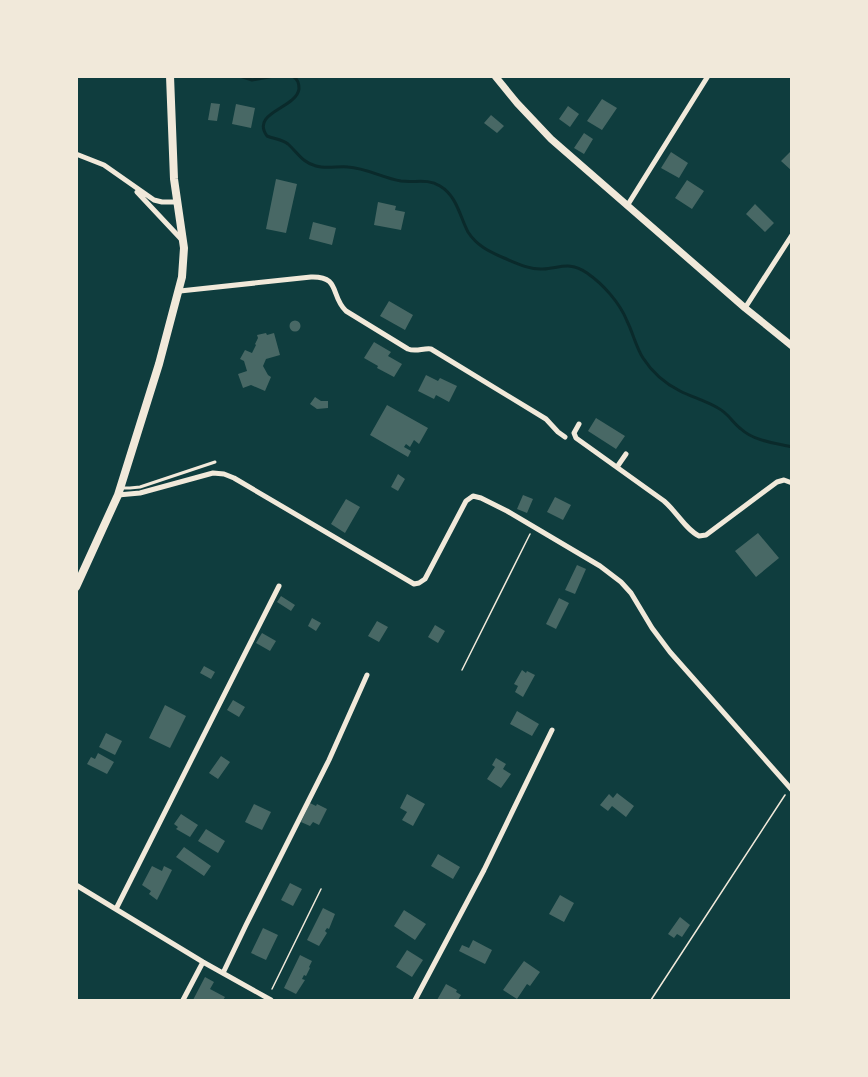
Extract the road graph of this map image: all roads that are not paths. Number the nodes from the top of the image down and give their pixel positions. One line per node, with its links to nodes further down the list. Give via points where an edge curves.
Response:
1 (170, 76): 6 (main road)
2 (495, 76): 7 (street, via 550,139)
3 (708, 76): 7 (street)
4 (76, 154): 5 (street, via 104,165)
5 (130, 184): 6 (street, via 154,200); 9 (street)
6 (177, 202): 9 (main road)
7 (627, 206): 11 (street)
8 (792, 235): 11 (street)
9 (183, 241): 10 (main road)
10 (180, 291): 14 (street, via 326,278 346,311 408,349 431,350 546,419); 19 (main road)
11 (745, 308): 12 (street)
12 (792, 346)
13 (579, 424): 17 (street, via 574,433 576,438)
14 (565, 438)
15 (626, 454): 17 (street)
16 (215, 462): 19 (lane)
17 (617, 467): 18 (street, via 664,501 699,536 706,535 777,482)
18 (792, 483)
19 (119, 491): 21 (main road); 24 (street, via 140,493 213,473 224,474 412,583 425,579 462,506 470,497 481,498 600,566 624,585 670,652)
20 (279, 586): 26 (street)
21 (76, 587)
22 (367, 675): 28 (street)
23 (552, 730): 31 (street)
24 (790, 788)
25 (76, 885): 26 (street)
26 (116, 909): 27 (street)
27 (202, 962): 28 (street); 30 (street)
28 (223, 973): 29 (street)
29 (269, 999)
30 (183, 1000)
31 (415, 1000)

